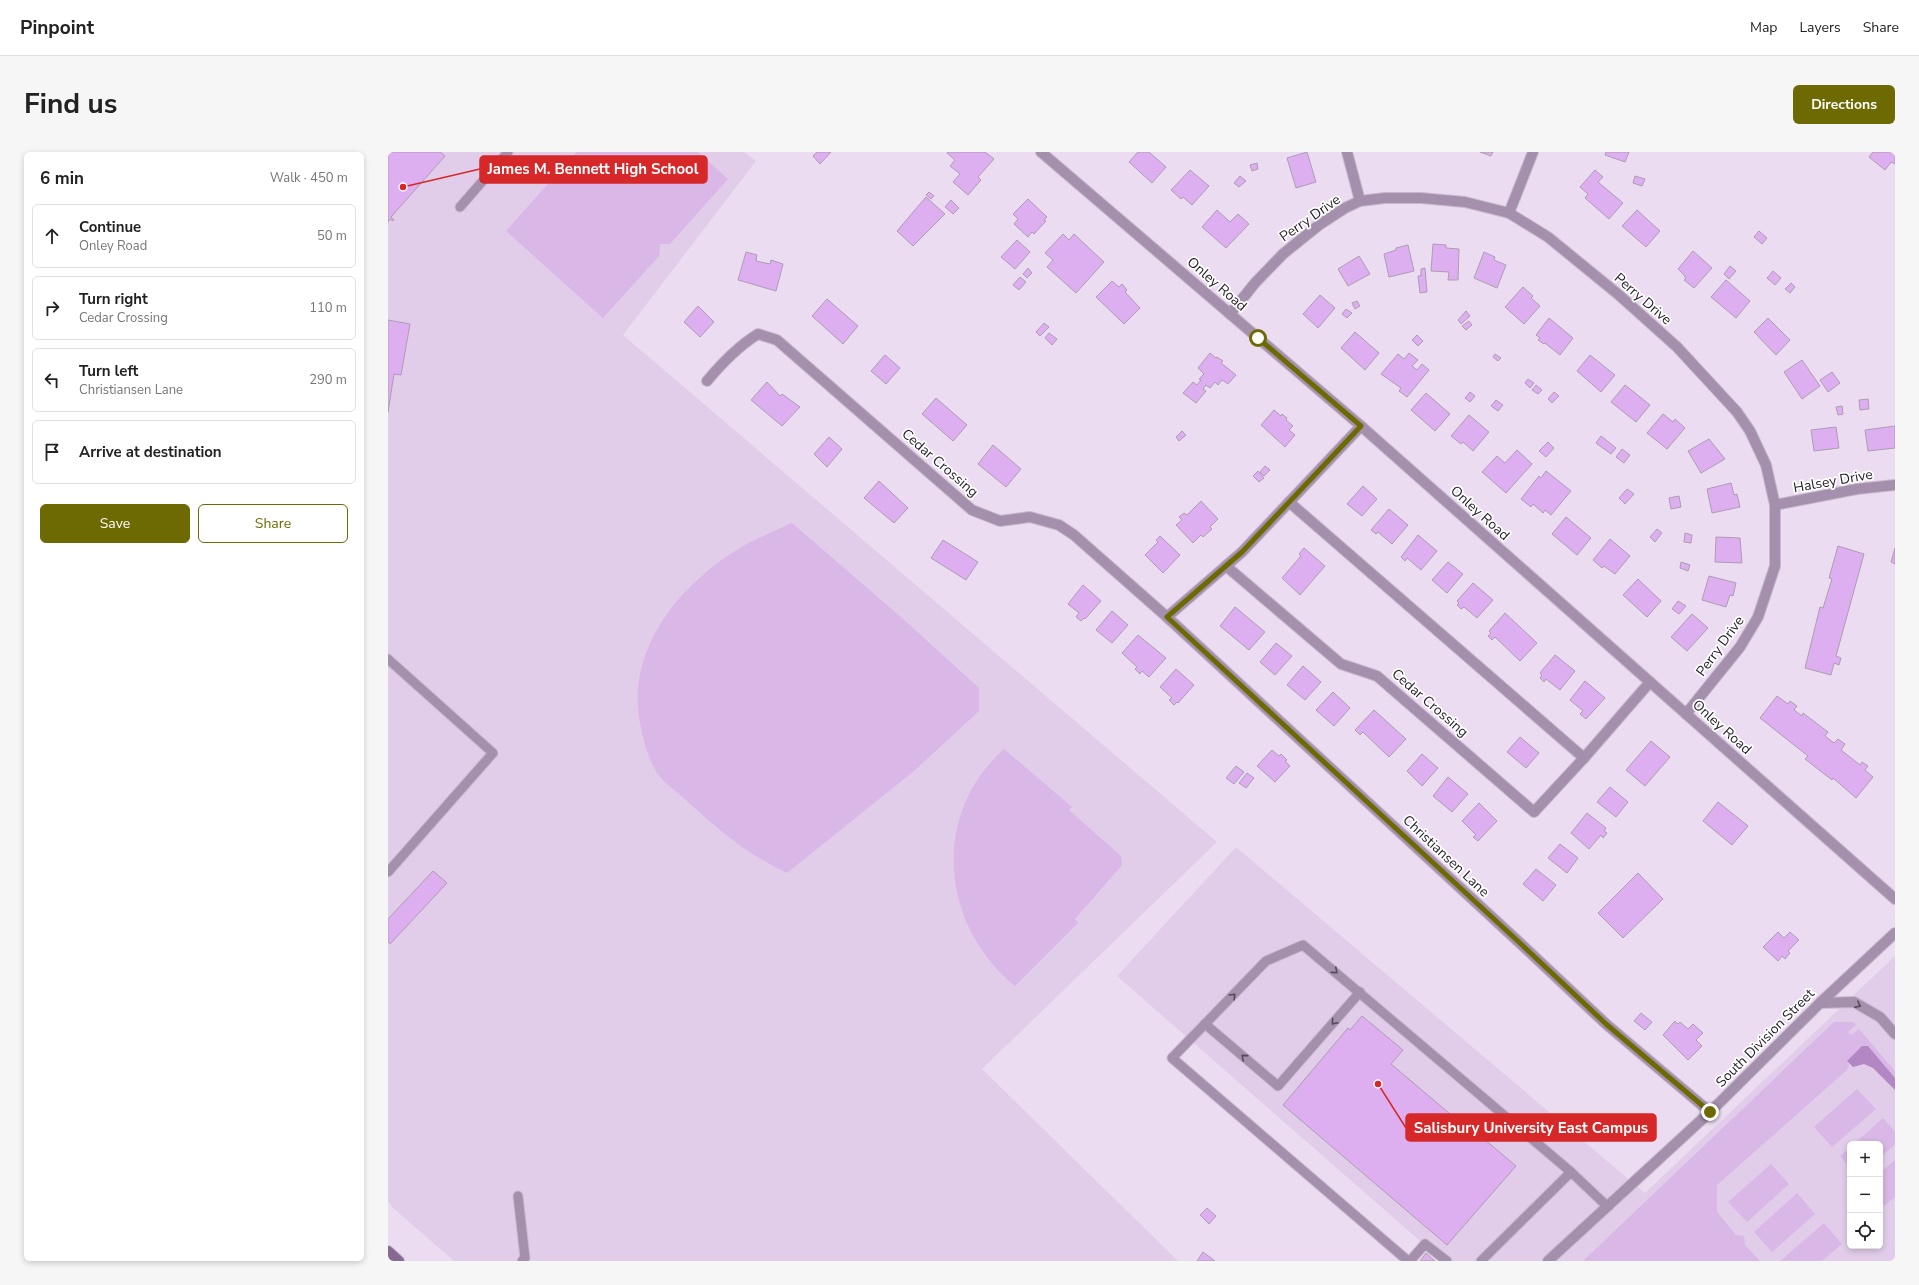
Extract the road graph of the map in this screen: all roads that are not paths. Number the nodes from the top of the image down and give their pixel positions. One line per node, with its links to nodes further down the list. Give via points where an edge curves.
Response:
1 (508, 152): 6 (lane)
2 (1041, 152): 8 (street, Onley Road)
3 (1347, 152): 5 (street)
4 (1533, 152): 7 (street)
5 (1360, 201): 7 (street, Perry Drive, via 1421,198 1465,202); 8 (street, Perry Drive, via 1331,217 1283,254)
6 (460, 207)
7 (1509, 213): 13 (street, Perry Drive, via 1548,237 1619,295 1677,347 1737,412 1750,431 1766,465)
8 (1230, 314): 10 (street, Onley Road)
9 (706, 381): 15 (street, Cedar Crossing, via 742,344 758,334 777,340 972,510 1000,521 1030,517 1059,525 1074,535)
10 (1361, 426): 12 (street); 17 (street, Onley Road)
11 (1895, 485): 13 (street, Halsey Drive, via 1857,489)
12 (1289, 502): 14 (street); 19 (street)
13 (1775, 505): 18 (street, Perry Drive, via 1775,566 1758,617 1740,647)
14 (1226, 566): 15 (street); 19 (street, Cedar Crossing, via 1341,664 1377,676 1534,812)
15 (1167, 617): 27 (street, Christiansen Lane, via 1606,1024)
16 (388, 659): 20 (lane, via 493,753)
17 (1650, 682): 18 (street, Onley Road); 19 (street, Cedar Crossing)
18 (1686, 714): 21 (street, Onley Road)
19 (1584, 758)
20 (388, 872)
21 (1895, 899)
22 (1895, 933): 24 (street, South Division Street)
23 (1360, 992): 25 (lane, one-way to 23, via 1266,961 1303,944); 25 (lane, one-way to 25, via 1278,1086); 28 (lane)
24 (1820, 1003): 26 (street, one-way to 26, via 1854,1002 1880,1017); 27 (street, South Division Street)
25 (1205, 1024): 34 (lane, via 1172,1058)
26 (1895, 1034)
27 (1710, 1112): 30 (street, South Division Street)
28 (1572, 1172): 30 (lane); 36 (lane)
29 (518, 1196): 33 (lane, via 525,1258)
30 (1608, 1207): 37 (street, South Division Street)
31 (388, 1251): 32 (main road)
32 (399, 1261)
33 (522, 1261)
34 (1409, 1261): 35 (lane, via 1425,1244)
35 (1447, 1261)
36 (1480, 1261)
37 (1548, 1261)

